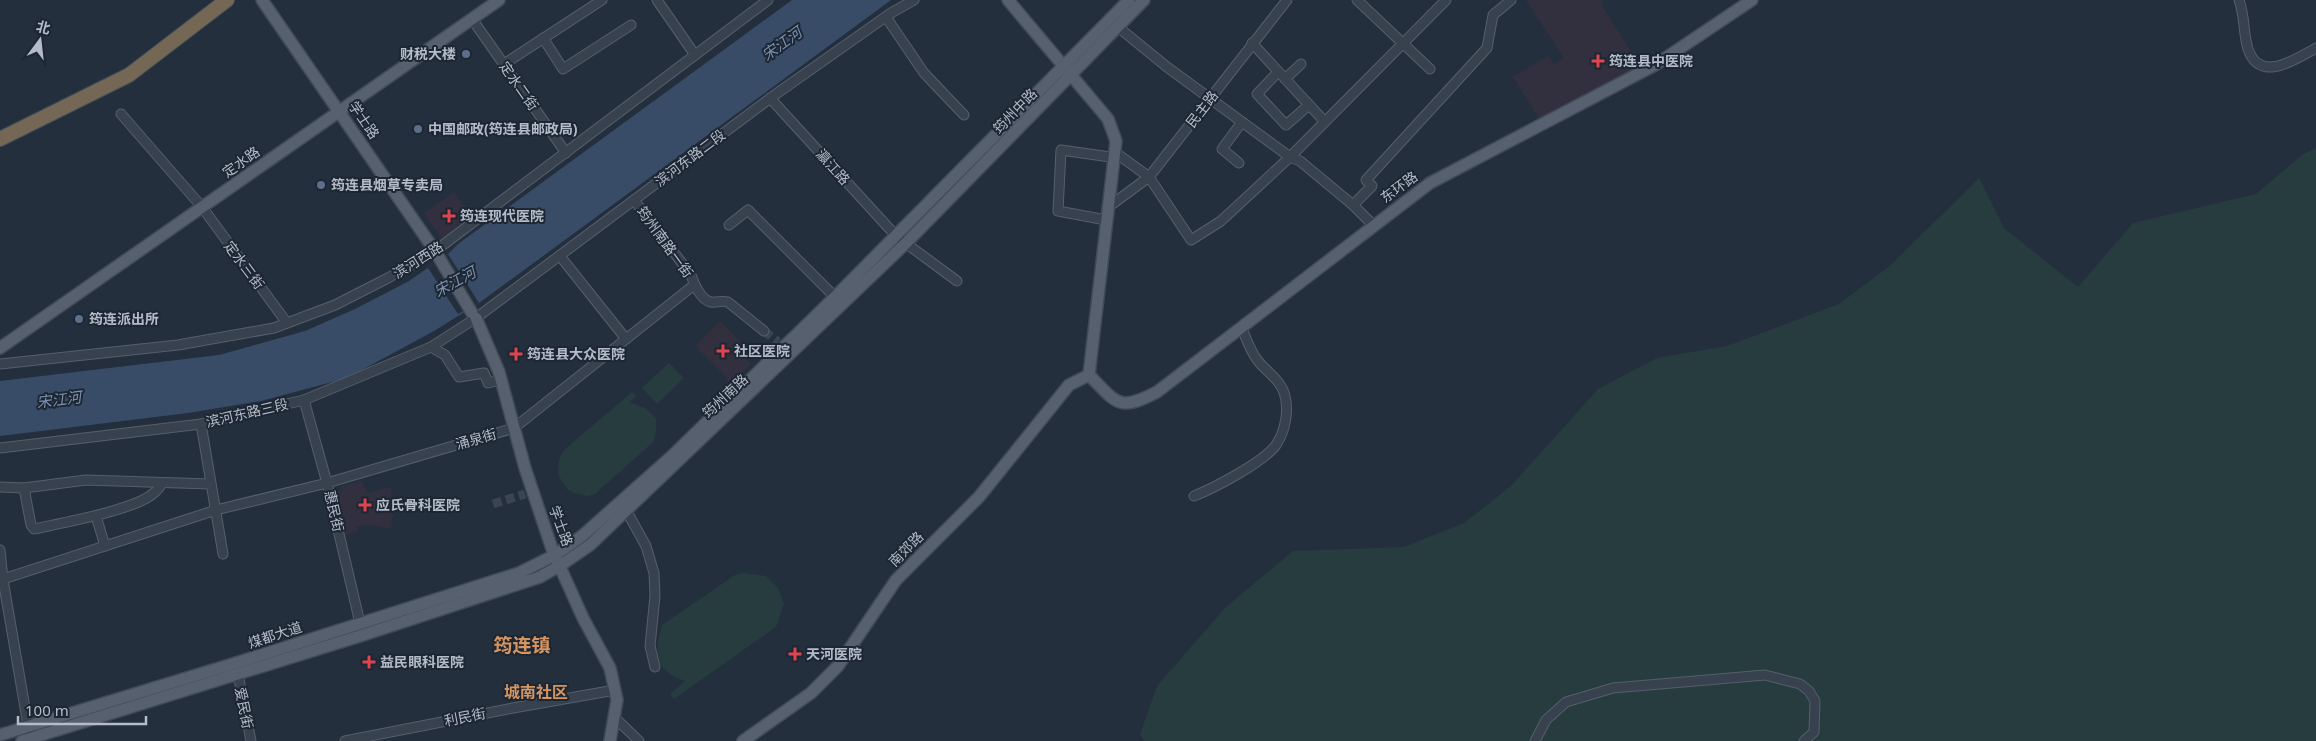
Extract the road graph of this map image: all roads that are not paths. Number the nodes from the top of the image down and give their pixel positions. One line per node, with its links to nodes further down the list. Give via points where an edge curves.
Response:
1 (228, 0): 41 (highway, via 129,75)
2 (262, 0): 36 (main road, 学士路)
3 (499, 0): 19 (main road, 定水路)
4 (602, 0): 22 (street)
5 (656, 0): 26 (street)
6 (768, 0): 17 (street, 滨河西路)
7 (914, 0): 18 (street, 滨河东路二段)
8 (1008, 0): 30 (main road)
9 (1129, 0): 30 (main road, 筠州中路)
10 (1144, 0): 21 (main road, 筠州中路)
11 (1287, 0): 23 (street, 民主路)
12 (1357, 0): 24 (street)
13 (1446, 0): 24 (street)
14 (1511, 0): 48 (street, via 1493,15 1486,48 1366,180 1372,186)
15 (1752, 0): 51 (main road, 东环路, via 1655,65 1430,182)
16 (2239, 0): 25 (street, via 2248,49 2255,62 2267,68 2283,66)
17 (757, 3): 26 (street, 滨河西路)
18 (886, 17): 33 (street, 滨河东路二段); 38 (street, via 924,73)
19 (472, 19): 27 (street, 定水二街); 36 (main road, 定水路)
20 (631, 25): 22 (street, via 563,69)
21 (1118, 27): 30 (main road, 筠州中路); 34 (street)
22 (543, 38): 27 (street)
23 (1252, 43): 31 (street); 34 (street, 民主路)
24 (1403, 44): 29 (street); 40 (street)
25 (2316, 48)
26 (695, 55): 43 (street, 滨河西路)
27 (504, 64): 43 (street, 定水二街)
28 (1301, 64): 32 (street)
29 (1430, 69)
30 (1067, 72): 42 (main road, via 1108,119 1116,141); 53 (main road, 筠州中路); 54 (main road, 筠州中路)
31 (1278, 72): 32 (street); 35 (street, via 1257,94 1286,125)
32 (1285, 79): 35 (street)
33 (770, 98): 47 (street, 滨河东路二段); 53 (street, 瀛江路)
34 (1209, 99): 39 (street); 46 (street, 民主路)
35 (1309, 105): 40 (street)
36 (340, 111): 49 (main road, 定水路); 55 (main road, 学士路)
37 (121, 114): 49 (street, 定水三街)
38 (964, 115)
39 (1242, 122): 44 (street); 45 (street, via 1222,149)
40 (1325, 122): 44 (street)
41 (0, 138)
42 (1116, 153): 46 (street); 50 (main road); 50 (street, via 1110,157 1061,150 1058,211)
43 (566, 154): 55 (street, 滨河西路)
44 (1290, 157): 46 (street, via 1221,221 1191,240); 48 (street, via 1300,161)
45 (1239, 163)
46 (1149, 177): 50 (street, 民主路)
47 (634, 200): 56 (street, 滨河东路二段); 58 (street, 筠州南路一街, via 692,275)
48 (1353, 204): 51 (street)
49 (202, 207): 61 (street, 定水三街); 66 (main road, 定水路)
50 (1107, 214): 68 (main road)
51 (1373, 225): 62 (main road, 东环路)
52 (729, 226): 59 (street, via 748,210)
53 (896, 236): 54 (street, 瀛江路); 59 (main road, 筠州南路)
54 (906, 243): 57 (street, 瀛江路); 81 (main road, 筠州南路)
55 (437, 254): 60 (main road, 学士路); 61 (street, 滨河西路, via 334,305)
56 (560, 256): 60 (street, 滨河东路二段); 64 (street)
57 (957, 281)
58 (694, 285): 63 (street, 筠州南路一街, via 707,300 728,302); 64 (street, 涌泉街)
59 (836, 297): 86 (main road, 筠州南路, via 781,344 672,456)
60 (474, 315): 65 (street, 滨河东路三段); 69 (main road, 学士路)
61 (287, 323): 67 (street, 滨河西路, via 178,346)
62 (1241, 326): 68 (main road, 东环路, via 1157,392 1134,403 1113,399); 79 (street, via 1258,360 1281,386 1288,410 1276,445 1211,489)
63 (764, 331)
64 (626, 339): 72 (street, 涌泉街)
65 (430, 347): 69 (street, via 445,355 459,377 484,373 488,383); 70 (street, 滨河东路三段)
66 (0, 348)
67 (0, 364)
68 (1089, 375): 99 (main road, 南郊路, via 1069,385 979,497 896,580 838,666 824,681)
69 (501, 380): 72 (main road, 学士路)
70 (304, 400): 71 (street, 滨河东路三段); 74 (street, 惠民街)
71 (201, 424): 73 (street, 滨河东路三段); 76 (street)
72 (514, 428): 74 (street, 涌泉街); 86 (main road, 学士路, via 529,493)
73 (0, 448)
74 (327, 482): 80 (street, 涌泉街); 88 (street, 惠民街)
75 (162, 483): 76 (street); 78 (street, via 86,480); 82 (street, via 147,498)
76 (210, 484): 80 (street)
77 (0, 487): 78 (street)
78 (24, 488): 82 (street, via 34,529)
79 (1194, 496)
80 (216, 510): 83 (street, 涌泉街); 85 (street)
81 (626, 510): 86 (main road, 筠州南路, via 590,544); 89 (street, via 646,546 654,573 650,646)
82 (96, 516): 83 (street)
83 (105, 546): 87 (street, 涌泉街)
84 (0, 550): 87 (street)
85 (223, 554)
86 (558, 560): 88 (main road, 煤都大道); 90 (main road, 煤都大道, via 540,577); 91 (main road, 学士路, via 583,618 610,668)
87 (1, 580): 94 (street)
88 (360, 623): 90 (main road, 煤都大道)
89 (656, 667)
90 (237, 669): 94 (main road, 煤都大道); 95 (street, 爱民街)
91 (615, 690): 92 (main road, 学士路); 96 (street, 利民街)
92 (615, 718): 97 (main road, 学士路); 98 (street)
93 (0, 735): 94 (main road, 煤都大道)
94 (28, 737)
95 (251, 741)
96 (345, 741)
97 (610, 741)
98 (639, 741)
99 (743, 741)
100 (1536, 741): 101 (street, via 1546,720 1566,702 1614,688 1765,674 1800,684 1810,691 1815,701 1816,716 1814,732)
101 (1804, 741)

